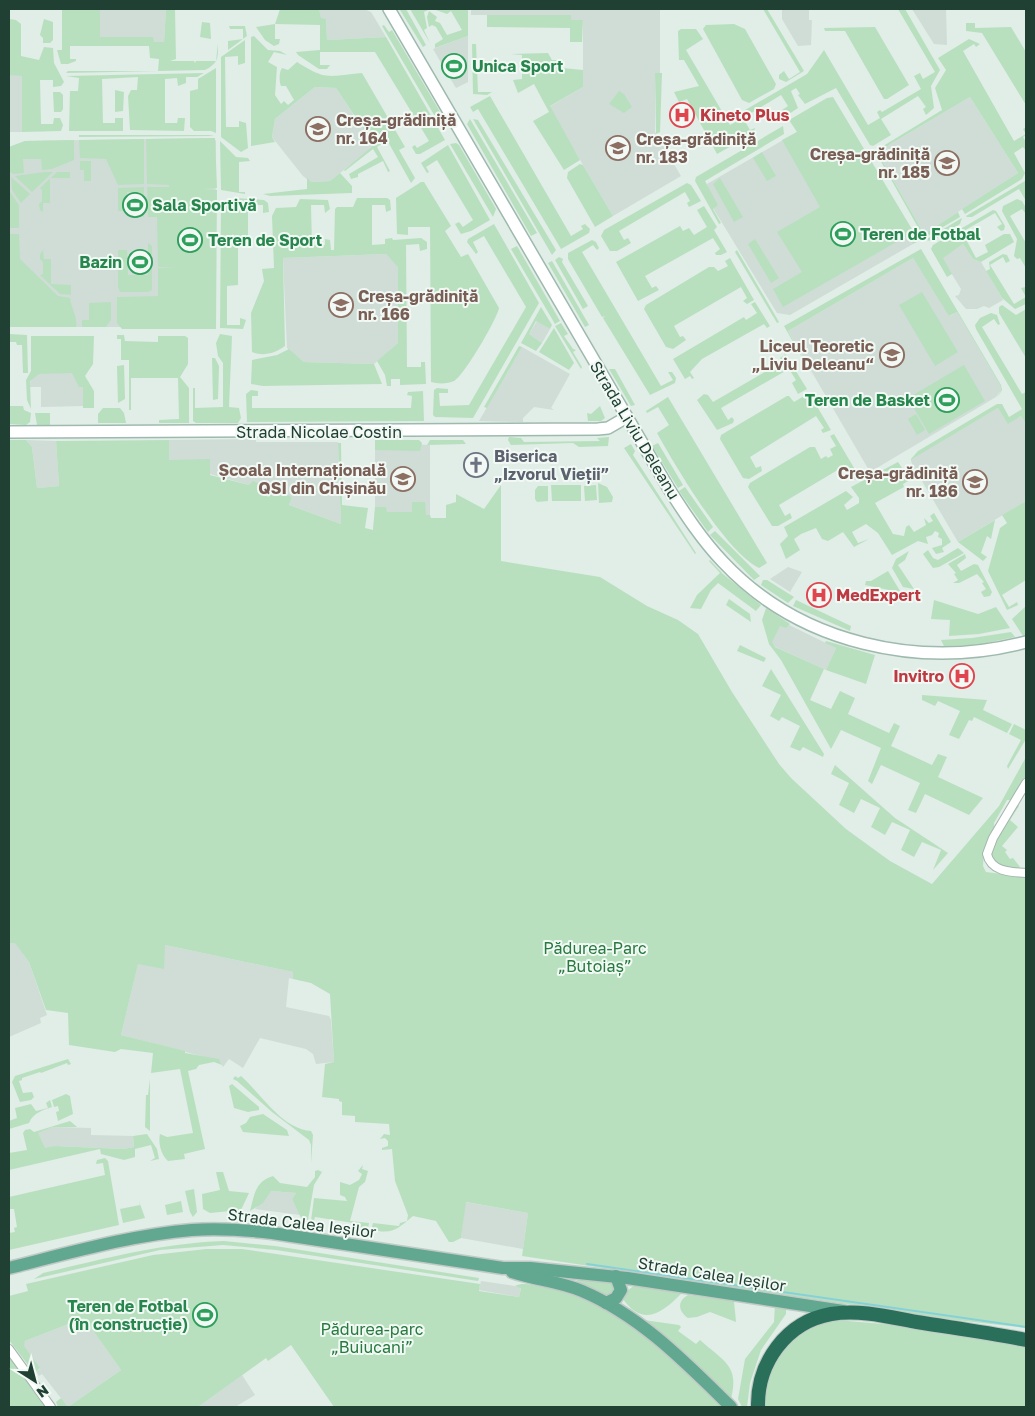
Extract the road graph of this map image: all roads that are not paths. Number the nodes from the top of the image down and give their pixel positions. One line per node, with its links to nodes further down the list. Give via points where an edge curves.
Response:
1 (389, 9): 2 (main road, Strada Liviu Deleanu)
2 (627, 417): 3 (main road, Strada Nicolae Costin, via 608,428 598,429); 4 (main road, Strada Liviu Deleanu, via 675,498 712,549 750,586 788,612 845,638 905,652 975,652)
3 (9, 432)
4 (1026, 642)
5 (1026, 783): 6 (street, via 987,854 991,864 998,869)
6 (1025, 871)
7 (9, 1268): 8 (main road, Strada Calea Ieșilor, via 158,1234 223,1229 272,1233)
8 (503, 1268): 9 (main road, Strada Calea Ieșilor); 10 (main road, Strada Calea Ieșilor, via 564,1284)
9 (616, 1276): 10 (main road, via 621,1290 616,1298); 11 (main road, Strada Calea Ieșilor)
10 (606, 1303): 15 (main road, Strada Calea Ieșilor, via 646,1328)
11 (856, 1313): 12 (highway); 16 (highway, via 817,1318 784,1338 763,1371)
12 (1026, 1338)
13 (9, 1350): 14 (street)
14 (51, 1407)
15 (731, 1407)
16 (758, 1407)

